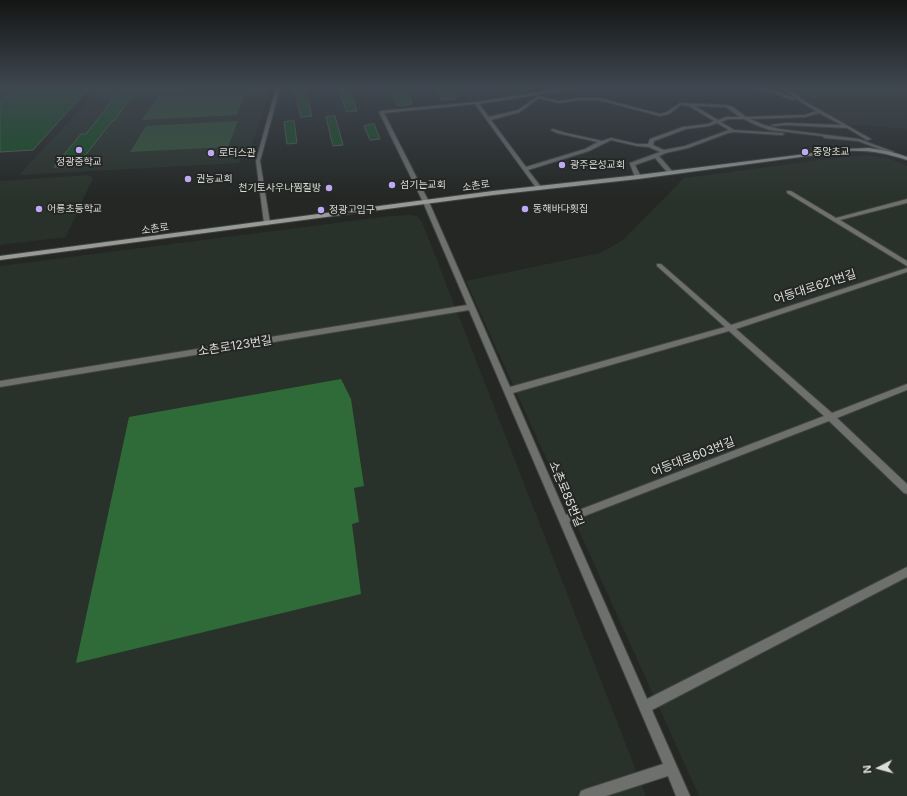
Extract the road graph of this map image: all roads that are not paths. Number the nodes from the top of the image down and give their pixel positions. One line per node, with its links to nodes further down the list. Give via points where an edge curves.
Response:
1 (268, 125): 28 (street, via 258,161)
2 (387, 125): 26 (street, 소촌로85번길)
3 (493, 125): 20 (street)
4 (708, 125): 15 (street, via 685,128 652,140)
5 (724, 125): 12 (street)
6 (773, 125): 9 (street)
7 (809, 125): 10 (street)
8 (843, 125): 10 (street)
9 (764, 126): 12 (street); 13 (street)
10 (846, 127): 17 (street)
11 (553, 130): 14 (street)
12 (733, 131): 13 (street); 16 (street)
13 (831, 137): 17 (street, via 860,140)
14 (602, 142): 15 (street, via 611,139); 20 (street, via 587,150)
15 (650, 146): 16 (street)
16 (664, 152): 18 (street)
17 (892, 152): 19 (street, 소촌로); 21 (street, 소촌로, via 845,150)
18 (656, 156): 21 (street); 22 (street, via 632,164)
19 (907, 159)
20 (526, 169): 23 (street)
21 (670, 172): 22 (street, 소촌로)
22 (638, 176): 23 (street, 소촌로)
23 (539, 188): 26 (street, 소촌로)
24 (789, 192): 27 (street)
25 (907, 201): 27 (street)
26 (426, 202): 28 (street, 소촌로); 33 (street, 소촌로85번길)
27 (835, 220): 30 (street)
28 (267, 223): 29 (street, 소촌로)
29 (0, 258)
30 (907, 264)
31 (658, 265): 34 (street)
32 (907, 270): 34 (street, 어등대로621번길)
33 (470, 307): 35 (street, 소촌로123번길); 37 (street, 소촌로85번길)
34 (730, 328): 37 (street); 38 (street)
35 (0, 384)
36 (907, 387): 38 (street)
37 (508, 391): 40 (street, 소촌로85번길)
38 (832, 418): 39 (street); 40 (street, 어등대로603번길)
39 (907, 490)
40 (564, 520): 42 (street, 소촌로85번길)
41 (907, 572): 42 (street)
42 (645, 707): 43 (street, 소촌로85번길)
43 (670, 768): 44 (street); 45 (street, 소촌로85번길)
44 (586, 796)
45 (683, 796)

